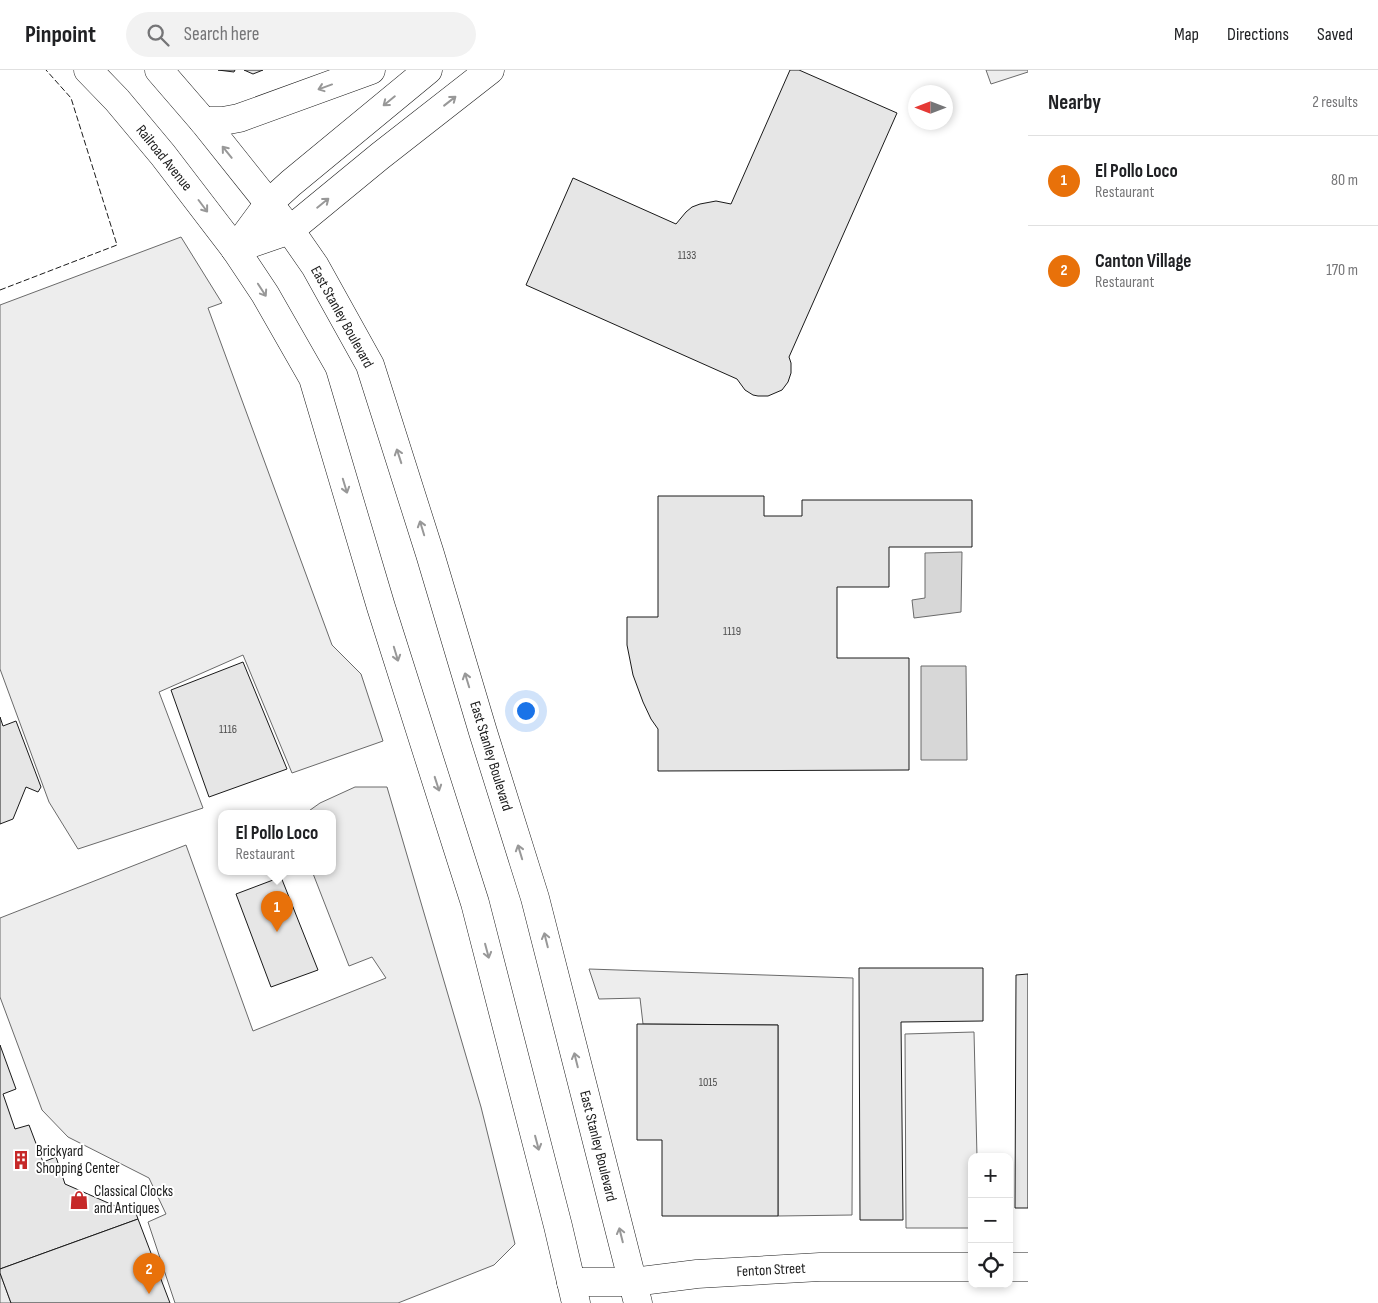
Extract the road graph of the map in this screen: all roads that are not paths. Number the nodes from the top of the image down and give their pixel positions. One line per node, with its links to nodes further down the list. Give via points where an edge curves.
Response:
1 (88, 70): 9 (main road, Railroad Avenue, one-way to 9, via 163,155)
2 (159, 70): 6 (main road)
3 (371, 70): 6 (main road, one-way to 6, via 239,118)
4 (428, 70): 7 (main road, one-way to 7)
5 (490, 70): 8 (main road, one-way to 5)
6 (202, 121): 7 (main road, one-way to 6)
7 (269, 203): 8 (main road, East Stanley Boulevard); 9 (main road)
8 (290, 230): 9 (main road); 13 (main road, East Stanley Boulevard, one-way to 8, via 535,898 370,365 315,266)
9 (235, 249): 14 (main road, one-way to 14, via 313,378 474,904)
10 (968, 1267): 13 (main road, Fenton Street, via 820,1267 697,1274)
11 (1013, 1267): 12 (main road)
12 (1028, 1267)
13 (635, 1292): 14 (main road, Fenton Street)
14 (574, 1293)

